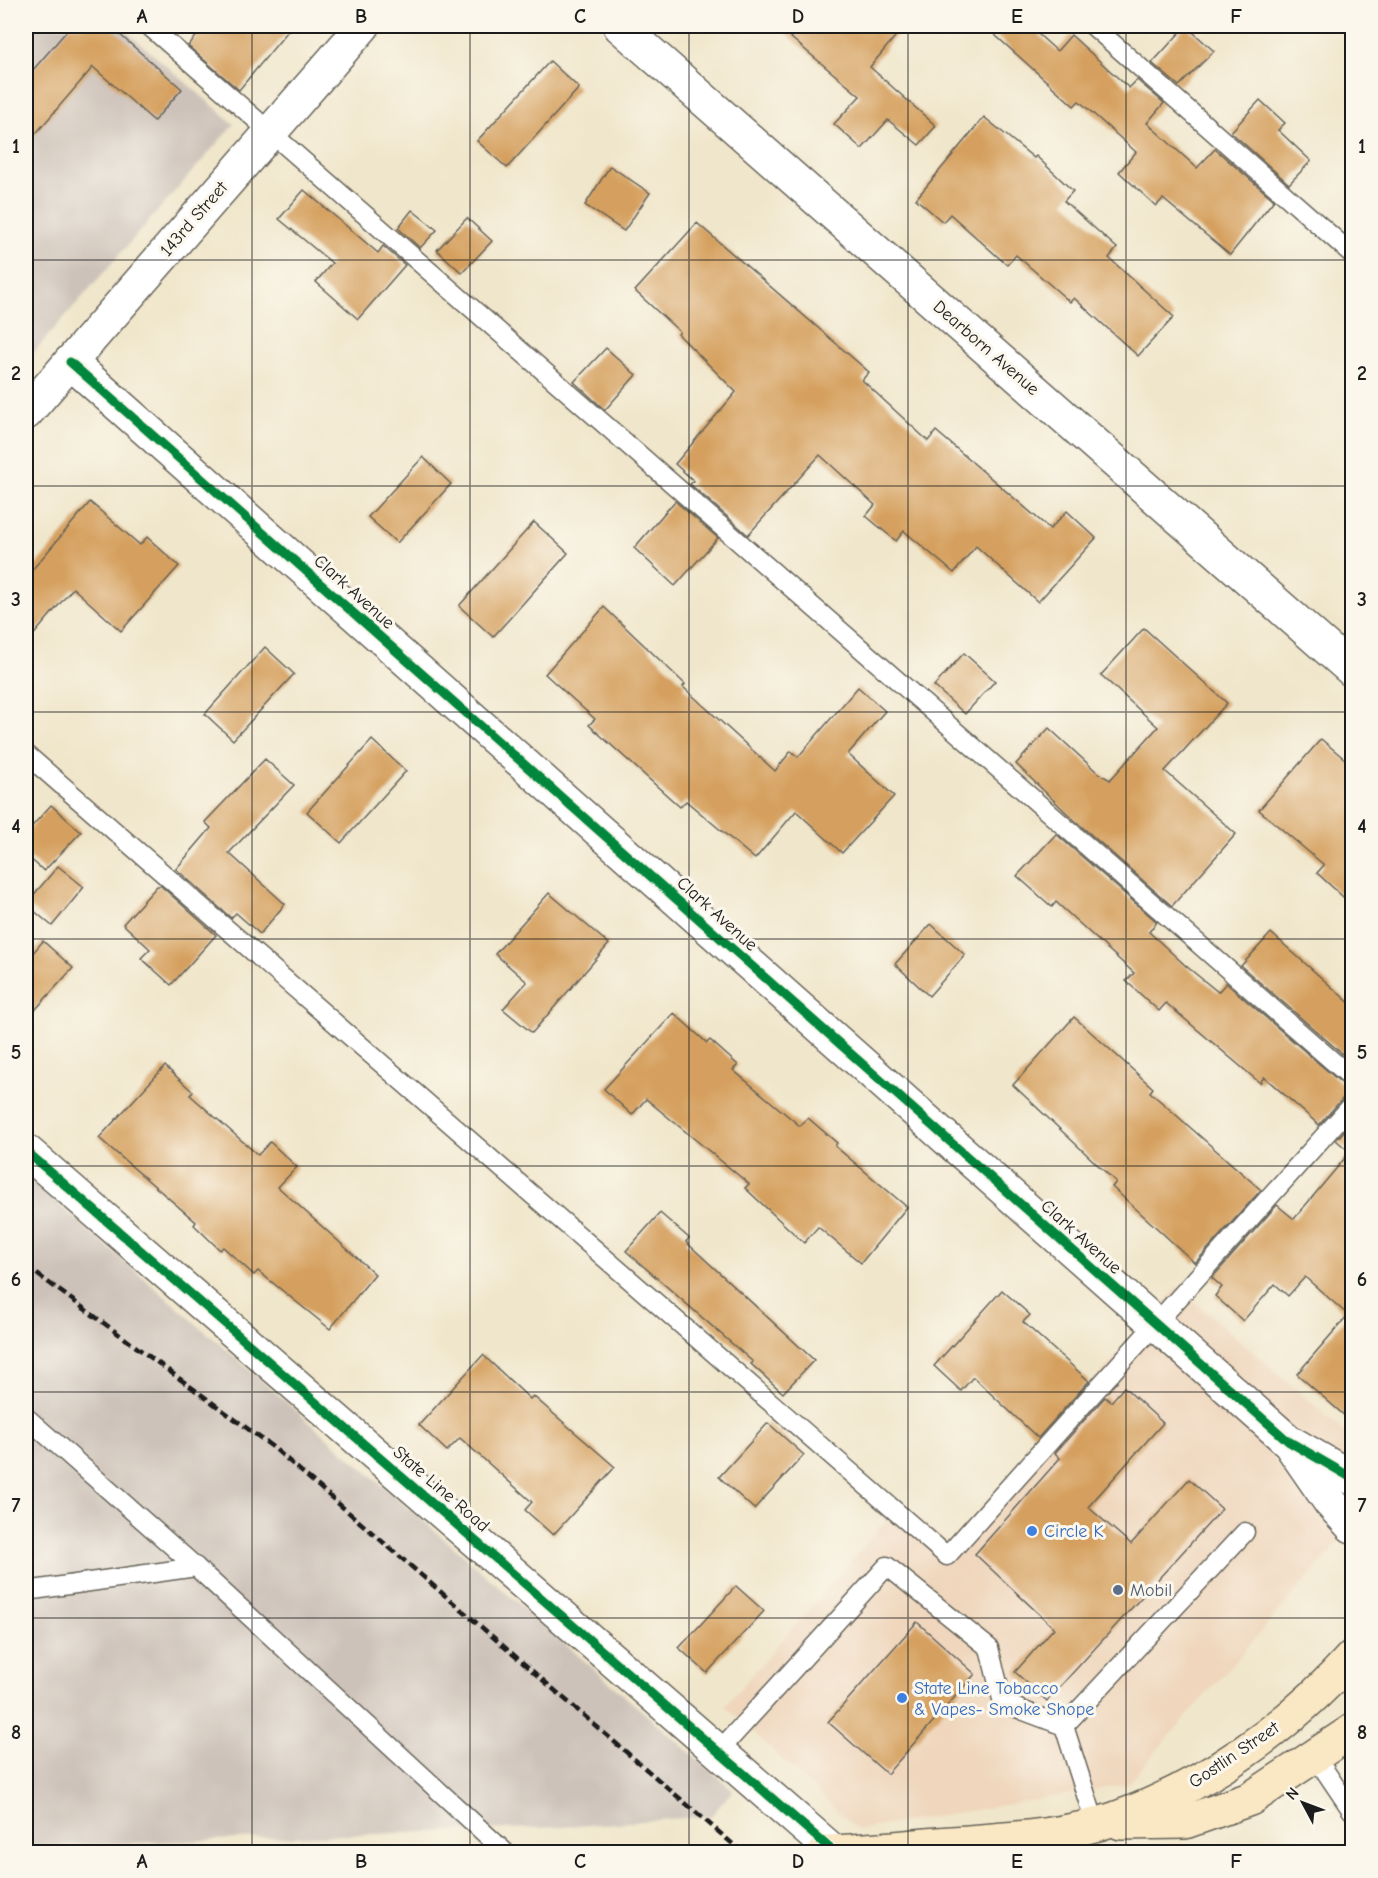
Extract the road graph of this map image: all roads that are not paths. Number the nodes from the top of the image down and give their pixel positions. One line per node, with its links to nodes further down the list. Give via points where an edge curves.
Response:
1 (149, 26): 5 (lane)
2 (363, 26): 5 (street, 143rd Street)
3 (620, 26): 9 (street, Dearborn Avenue)
4 (1093, 26): 6 (lane)
5 (270, 132): 7 (street, 143rd Street); 11 (lane)
6 (1353, 254)
7 (70, 362): 8 (street, 143rd Street); 14 (street, Clark Avenue)
8 (26, 413)
9 (1353, 670)
10 (26, 754): 14 (lane, via 947,1556)
11 (1353, 1078)
12 (1353, 1105): 14 (lane)
13 (26, 1151): 25 (street, State Line Road)
14 (1155, 1325): 16 (street, Clark Avenue)
15 (26, 1417): 20 (lane)
16 (1288, 1441): 17 (street, Clark Avenue); 18 (street, Clark Avenue, via 1330,1502)
17 (1353, 1478)
18 (1353, 1526)
19 (1245, 1532): 23 (lane)
20 (196, 1567): 21 (lane); 29 (lane)
21 (26, 1591)
22 (1353, 1657): 28 (main road, Gostlin Street, via 1289,1717 1230,1762 1178,1793)
23 (1064, 1726): 25 (lane, via 1004,1702 989,1648 887,1566); 28 (lane)
24 (1353, 1731): 26 (main road, Gostlin Street)
25 (718, 1752): 31 (street, State Line Road)
26 (1315, 1756): 27 (lane); 28 (main road, Gostlin Street, via 1250,1799 1185,1822)
27 (1353, 1811)
28 (1095, 1823): 31 (main road, Gostlin Street, via 1029,1838)
29 (506, 1852)
30 (825, 1852): 31 (main road, Gostlin Street)
31 (834, 1852)

